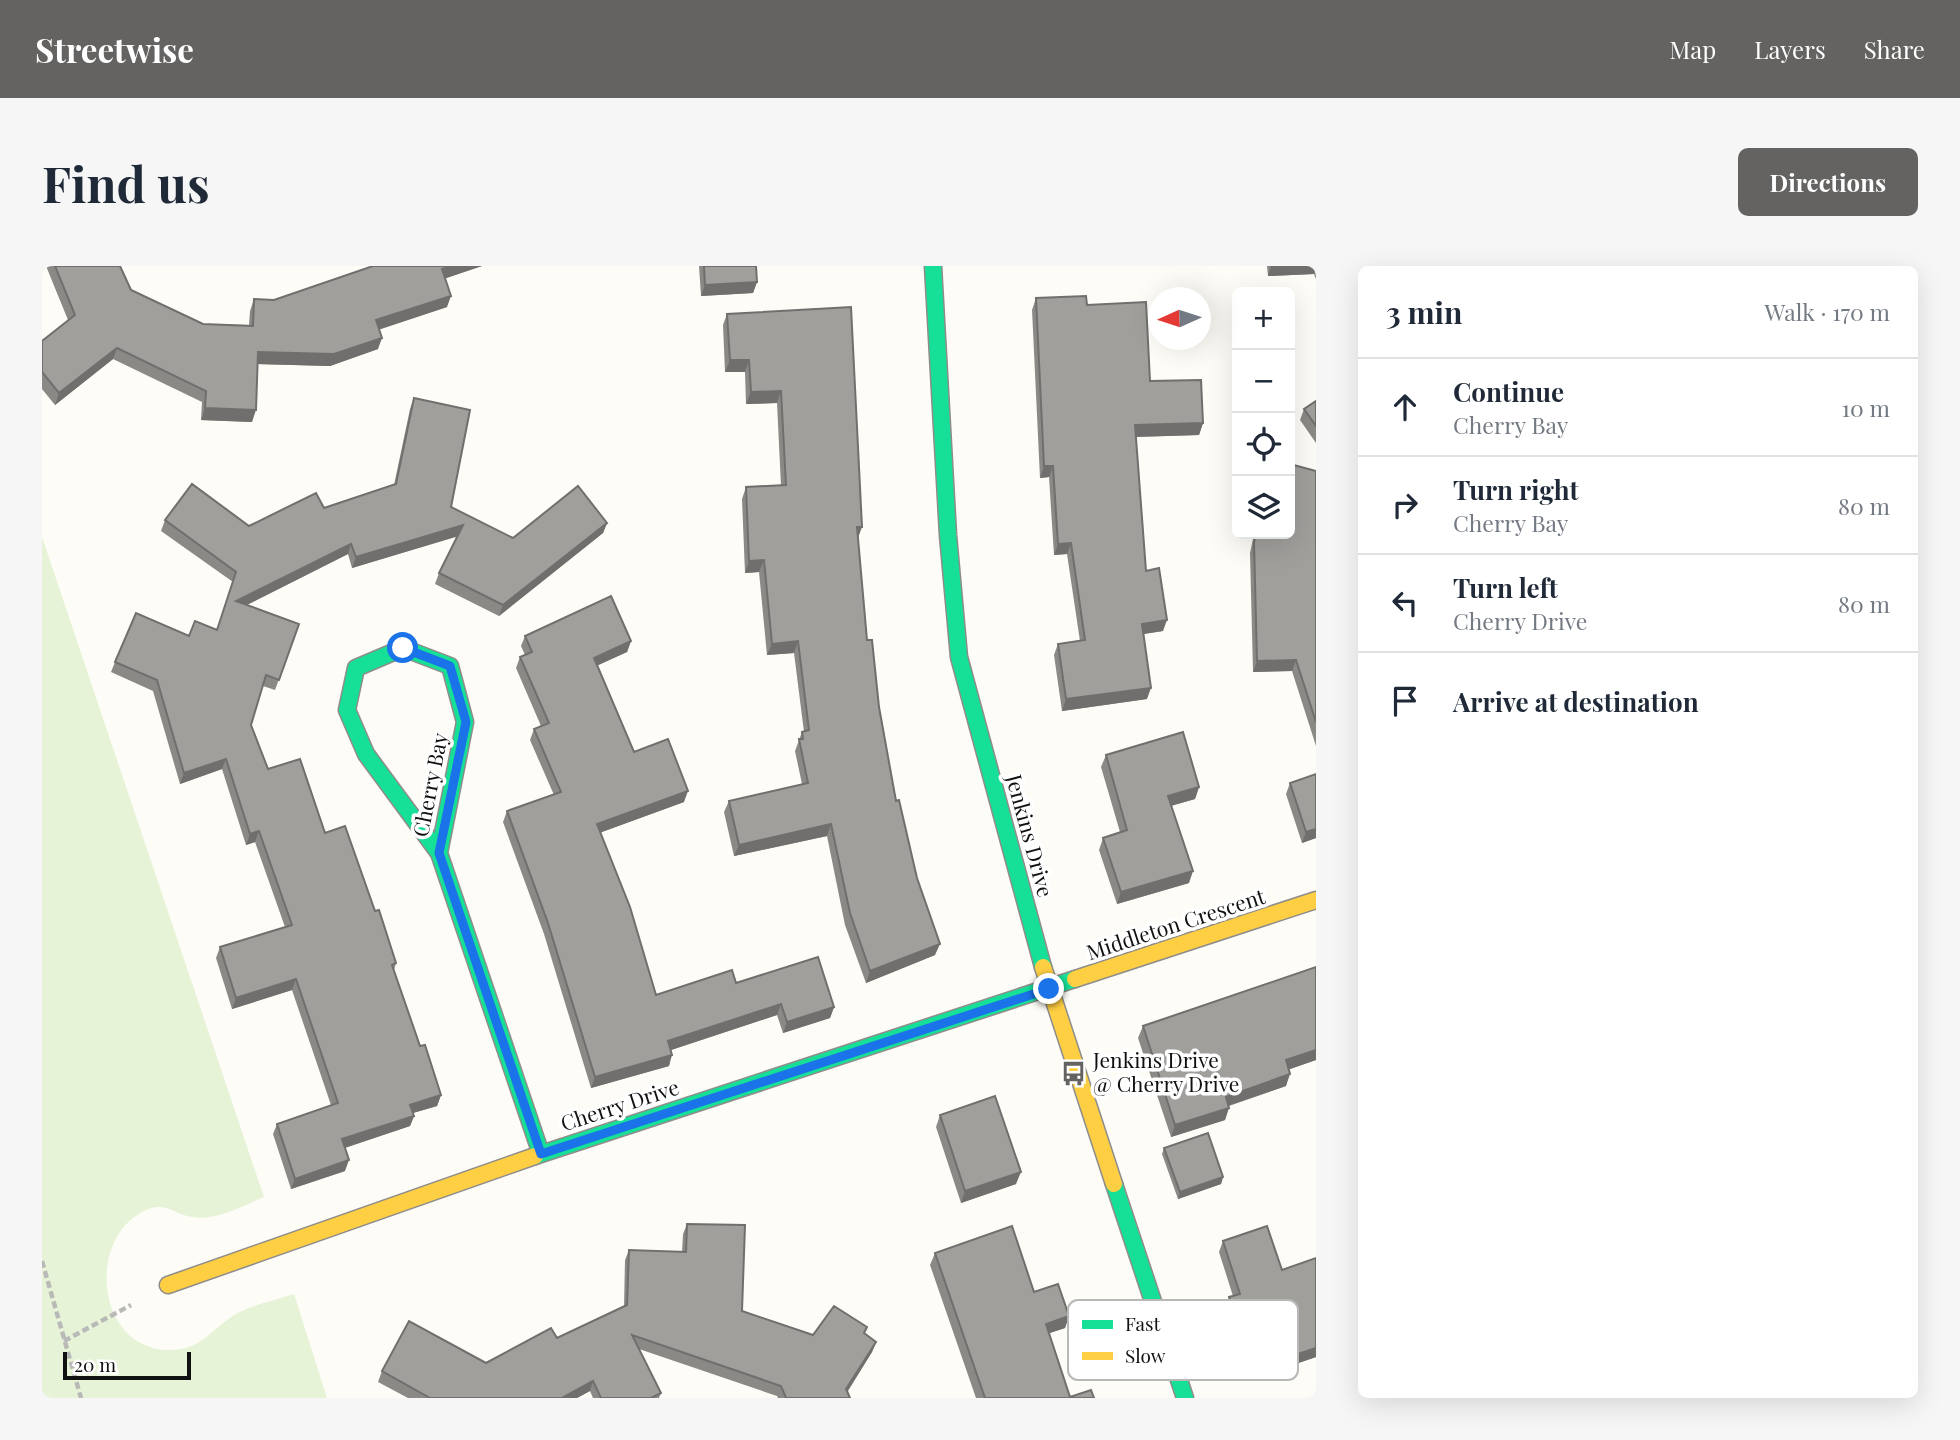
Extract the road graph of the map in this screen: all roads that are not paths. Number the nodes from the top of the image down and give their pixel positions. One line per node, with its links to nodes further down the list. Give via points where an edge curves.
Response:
1 (933, 266): 4 (street, Jenkins Drive, via 947,536 959,657)
2 (439, 853): 2 (street, Cherry Bay, via 466,722 450,666 403,648 356,668 347,710 366,754); 5 (street, Cherry Bay)
3 (1316, 900): 4 (street, Middleton Crescent)
4 (1049, 989): 5 (street, Cherry Drive); 7 (street, Jenkins Drive)
5 (541, 1154): 6 (street, Cherry Drive)
6 (168, 1285)
7 (1152, 1300)
8 (1179, 1380): 9 (street, Jenkins Drive)
9 (1185, 1398)

